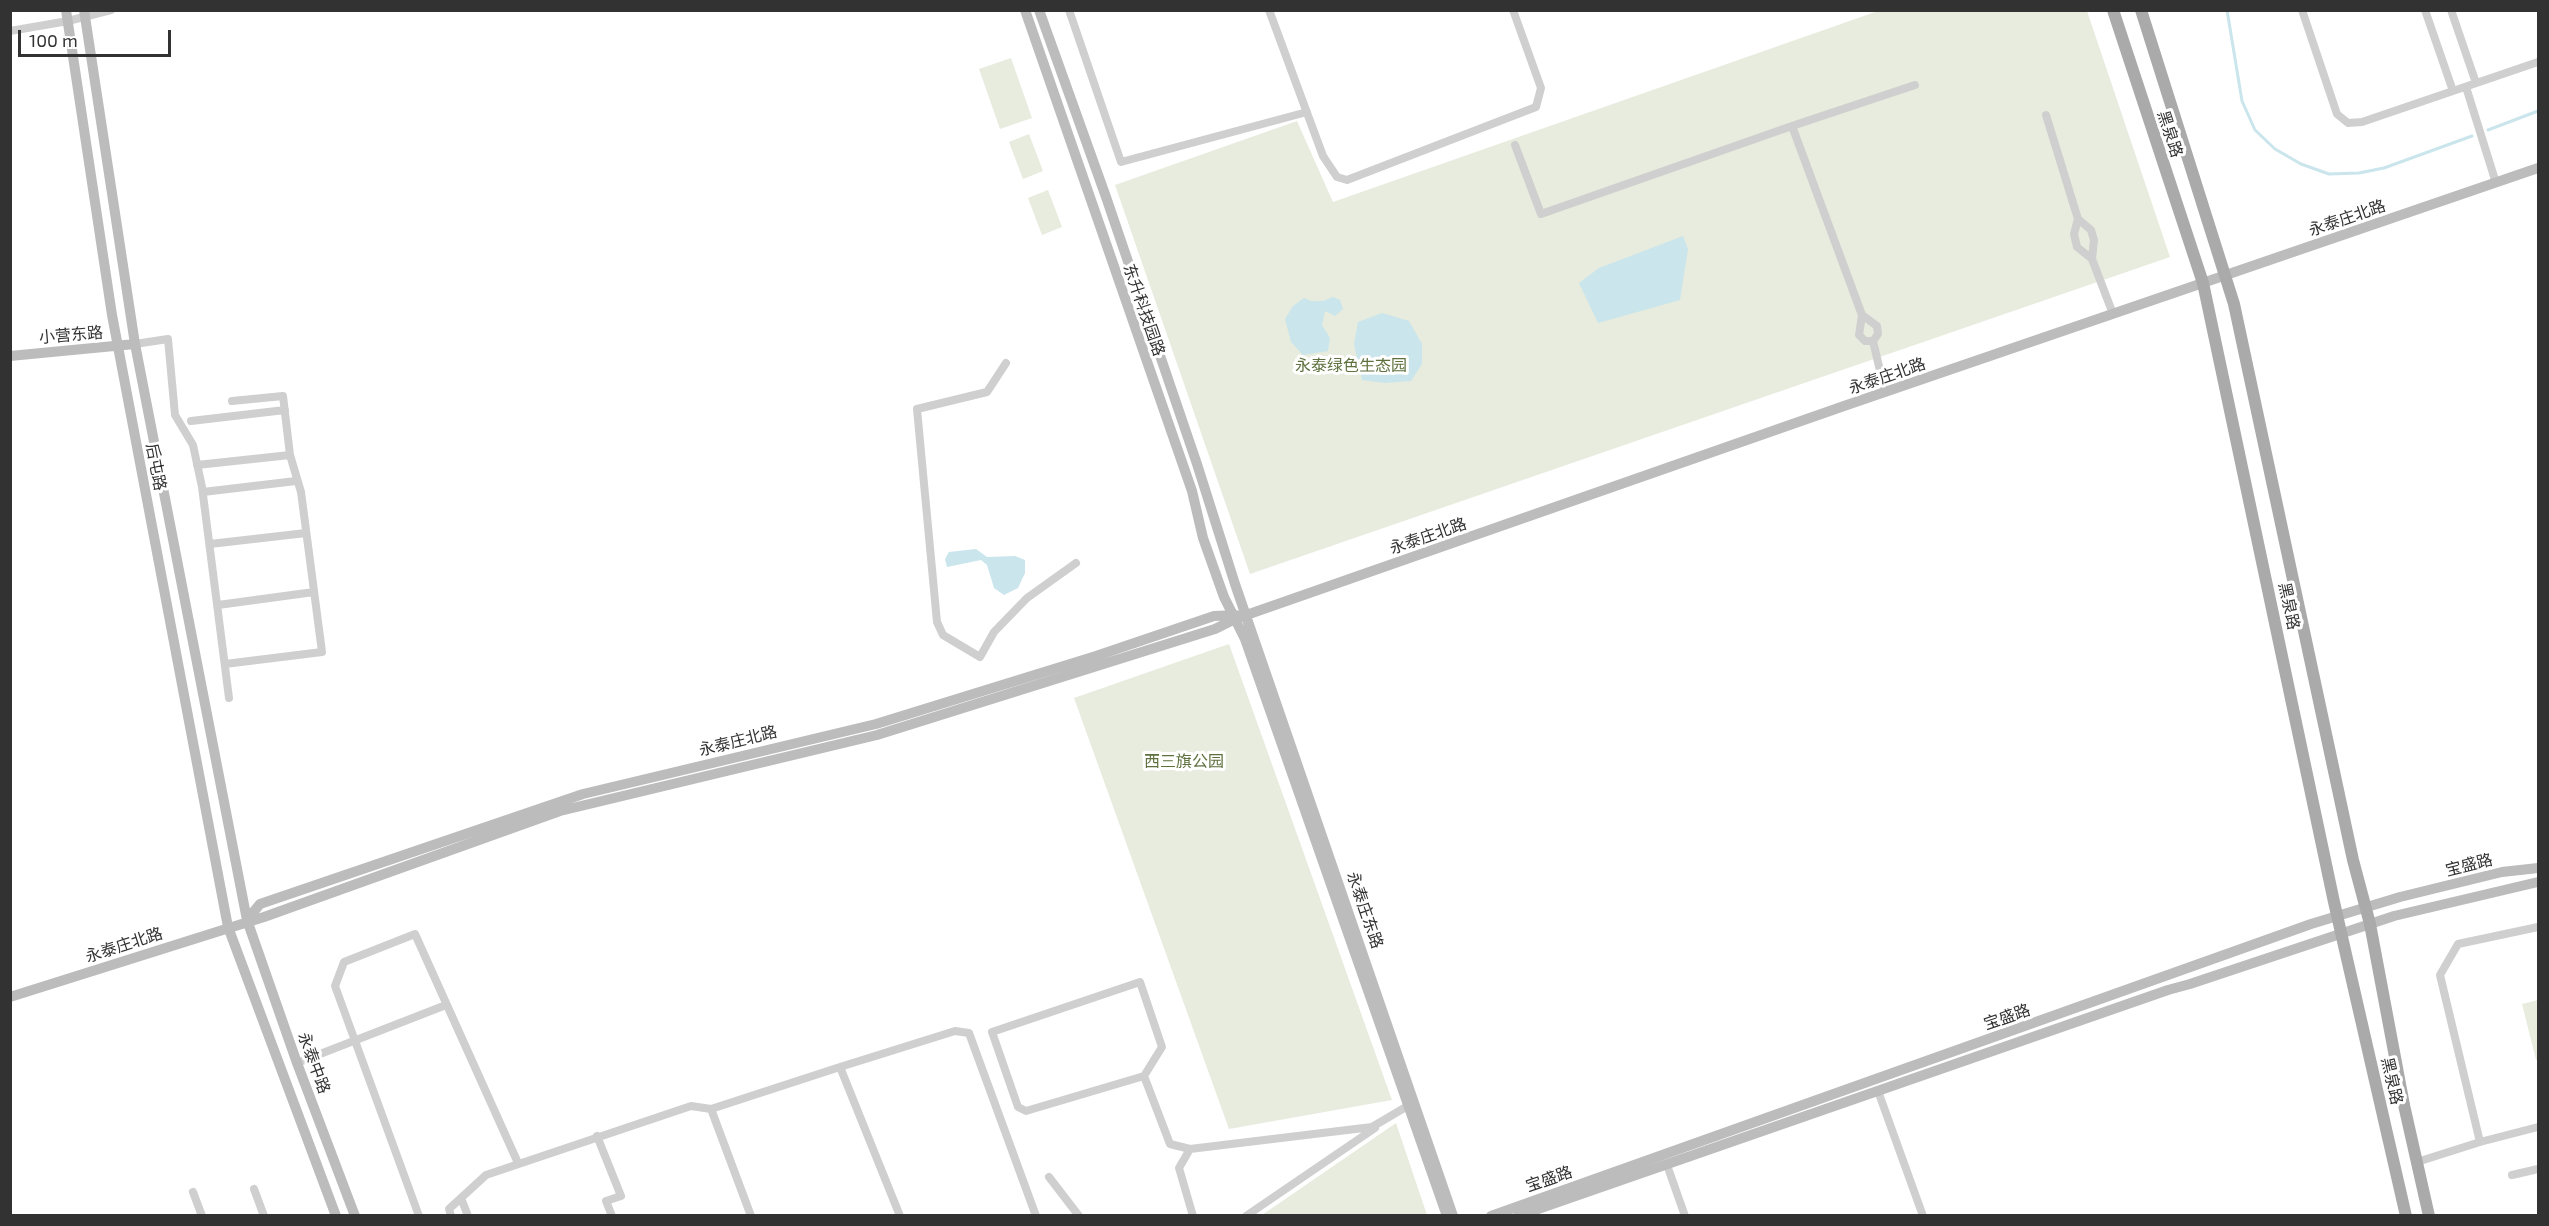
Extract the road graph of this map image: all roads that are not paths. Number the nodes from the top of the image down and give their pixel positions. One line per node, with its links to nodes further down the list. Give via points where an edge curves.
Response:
1 (111, 10): 12 (street)
2 (1025, 10): 51 (street, 东升科技园路, via 1192,491 1203,538)
3 (1039, 10): 50 (street, 东升科技园路)
4 (1068, 10): 20 (street, via 1121,162)
5 (1269, 10): 20 (street)
6 (1514, 10): 20 (street, via 1541,88 1536,107 1347,180 1330,169)
7 (2113, 10): 29 (main road, 黑泉路)
8 (2141, 10): 28 (main road, 黑泉路)
9 (2302, 10): 19 (street, via 2342,120 2362,122)
10 (2425, 10): 19 (street)
11 (2451, 10): 16 (street)
12 (84, 14): 13 (street); 33 (street, 后屯路)
13 (67, 16): 14 (street); 34 (street, 后屯路)
14 (10, 31)
15 (2538, 62): 16 (street)
16 (2476, 83): 18 (street)
17 (1915, 85): 22 (street)
18 (2466, 87): 19 (street); 25 (street)
19 (2453, 91)
20 (1307, 112)
21 (2046, 115): 26 (street)
22 (1792, 126): 23 (street, via 1541,214); 31 (street)
23 (1515, 146)
24 (2538, 168): 25 (street, 永泰庄北路)
25 (2496, 183): 28 (street, 永泰庄北路)
26 (2078, 219): 27 (street, via 2091,230); 27 (street, via 2074,234 2077,247)
27 (2092, 260): 30 (street)
28 (2226, 275): 29 (street, 永泰庄北路); 56 (main road, 黑泉路)
29 (2203, 284): 30 (street, 永泰庄北路); 57 (main road, 黑泉路)
30 (2113, 314): 37 (street, 永泰庄北路)
31 (1863, 315): 32 (street, via 1877,326 1878,334); 32 (street, via 1859,335 1865,341)
32 (1873, 340): 37 (street)
33 (135, 344): 34 (street, 小营东路); 42 (street, via 168,339 175,415 193,445); 58 (street, 后屯路)
34 (118, 345): 35 (street, 小营东路); 60 (street, 后屯路)
35 (10, 356)
36 (1006, 363): 47 (street, via 987,392 917,409 937,622 943,635 980,657 994,632 1027,598)
37 (1885, 392): 50 (street, 永泰庄北路)
38 (232, 401): 39 (street, via 283,396)
39 (285, 410): 40 (street); 41 (street)
40 (191, 421)
41 (290, 455): 42 (street); 43 (street)
42 (197, 465): 44 (street)
43 (296, 481): 44 (street); 45 (street, via 302,492)
44 (203, 492): 46 (street)
45 (306, 532): 46 (street); 48 (street)
46 (210, 544): 49 (street)
47 (1076, 563)
48 (314, 592): 49 (street); 52 (street, via 322,652)
49 (218, 605): 52 (street)
50 (1247, 615): 51 (street, 永泰庄北路); 99 (street, 永泰庄东路)
51 (1234, 617): 58 (street, 永泰庄北路, via 1215,629 877,735 560,811); 98 (street, 永泰庄东路)
52 (225, 664): 53 (street)
53 (229, 698)
54 (2538, 868): 56 (street, 宝盛路, via 2502,872)
55 (2538, 882): 59 (street, 宝盛路)
56 (2366, 907): 57 (street, 宝盛路); 59 (main road, 黑泉路)
57 (2338, 916): 62 (main road, 黑泉路); 100 (street, 宝盛路)
58 (247, 920): 60 (street, 永泰庄北路); 66 (street, 永泰中路)
59 (2370, 924): 62 (street, 宝盛路); 75 (main road, 黑泉路)
60 (228, 927): 63 (street, 永泰庄北路); 86 (street, 永泰中路)
61 (2538, 927): 73 (street, via 2458,944 2440,975)
62 (2342, 933): 69 (street, 宝盛路); 104 (main road, 黑泉路)
63 (10, 997)
64 (446, 1005): 65 (street); 65 (street, via 415,934 344,962 335,986); 76 (street)
65 (354, 1042): 66 (street); 88 (street)
66 (297, 1063): 87 (street, 永泰中路)
67 (840, 1067): 70 (street); 93 (street); 94 (street, via 955,1031 969,1033)
68 (1144, 1076): 68 (street, via 1162,1047 1140,982 992,1032 1018,1107 1026,1112); 74 (street, via 1170,1144)
69 (1878, 1091): 77 (street, 宝盛路); 103 (street)
70 (711, 1109): 72 (street, via 691,1106); 92 (street)
71 (2538, 1127): 73 (street)
72 (597, 1136): 76 (street); 91 (street, via 621,1196 606,1201)
73 (2480, 1142): 75 (street)
74 (1190, 1149): 96 (street, via 1179,1168); 97 (street, via 1372,1127 1411,1104)
75 (2417, 1162): 105 (main road, 黑泉路)
76 (518, 1163): 83 (street, via 486,1175)
77 (1666, 1165): 101 (street, 宝盛路); 102 (street)
78 (2538, 1169): 80 (street)
79 (1049, 1176): 95 (street)
80 (2512, 1176)
81 (254, 1190): 85 (street)
82 (193, 1192): 84 (street)
83 (461, 1198): 89 (street, via 449,1209); 90 (street)
84 (202, 1215)
85 (264, 1215)
86 (336, 1215)
87 (355, 1215)
88 (419, 1215)
89 (451, 1215)
90 (468, 1215)
91 (612, 1215)
92 (751, 1215)
93 (900, 1215)
94 (1036, 1215)
95 (1079, 1215)
96 (1193, 1215)
97 (1246, 1215)
98 (1447, 1215)
99 (1453, 1215)
100 (1491, 1215)
101 (1518, 1215)
102 (1685, 1215)
103 (1923, 1215)
104 (2406, 1215)
105 (2429, 1215)

